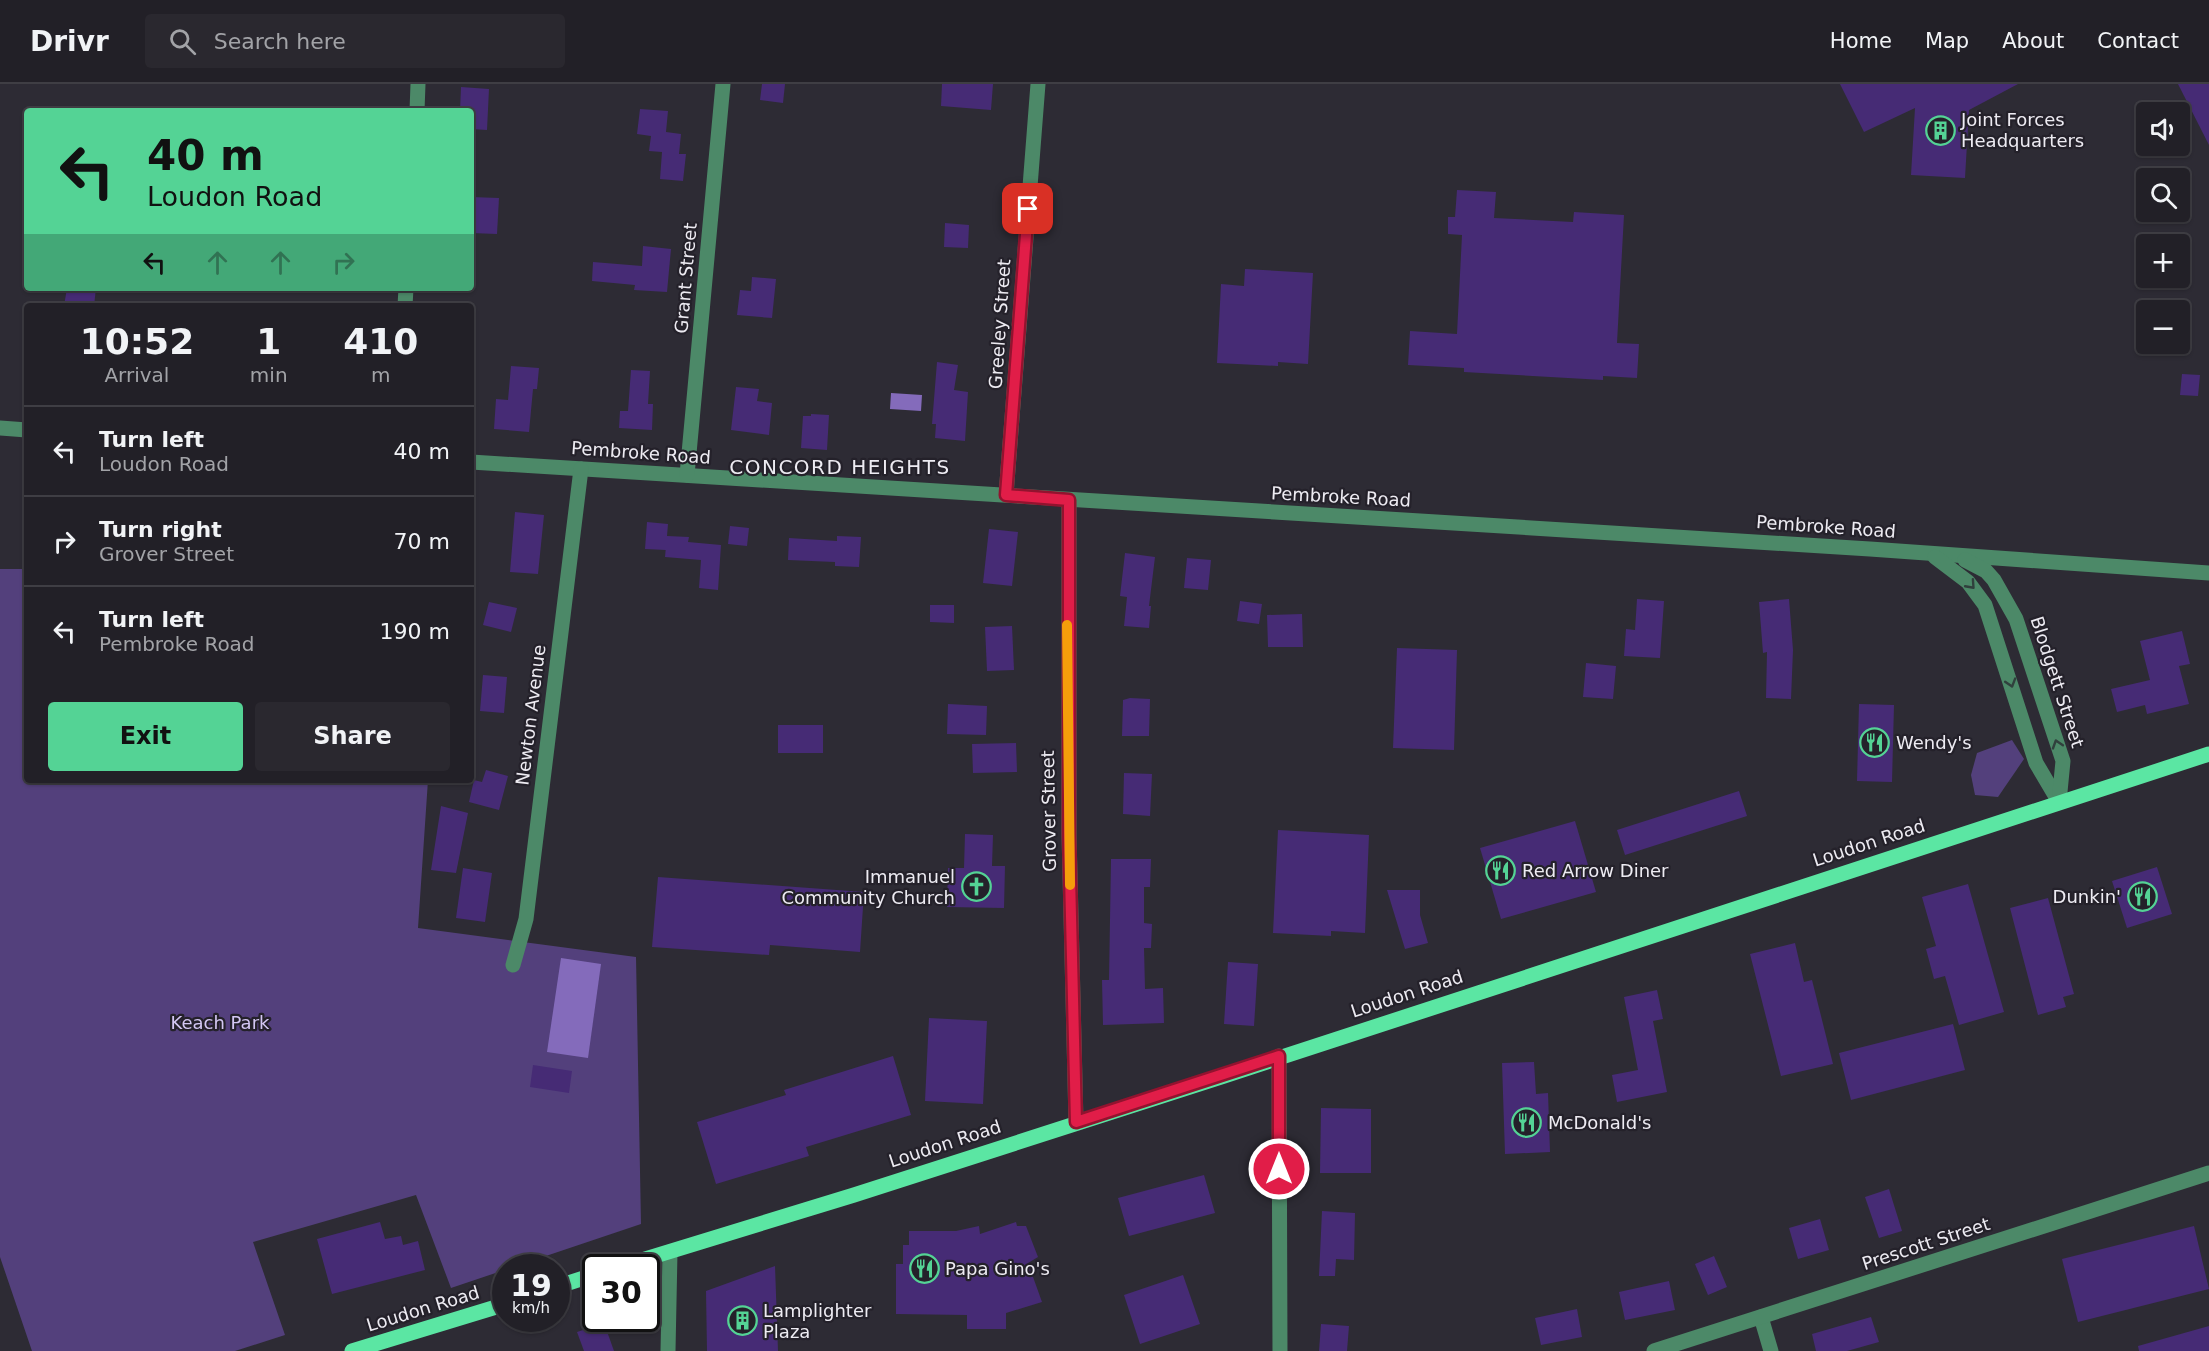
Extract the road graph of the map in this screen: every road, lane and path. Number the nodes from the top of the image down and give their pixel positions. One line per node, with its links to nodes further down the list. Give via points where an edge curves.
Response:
1 (418, 84): 4 (street)
2 (723, 84): 9 (street, Grant Street)
3 (1038, 84): 10 (street, Greeley Street)
4 (417, 108)
5 (0, 428): 6 (street)
6 (24, 430)
7 (474, 462): 8 (street, Pembroke Road)
8 (581, 469): 9 (street, Pembroke Road); 16 (street, Newton Avenue, via 526,919)
9 (687, 475): 10 (street, Pembroke Road)
10 (1006, 495): 11 (street, Pembroke Road)
11 (1069, 500): 12 (street, Pembroke Road); 18 (street, Grover Street, via 1069,834)
12 (1933, 555): 13 (street, Pembroke Road); 15 (street, one-way to 15, via 1968,582 1985,605 2036,763); 15 (street, Blodgett Street, one-way to 12, via 2063,761 2007,599 1976,564)
13 (2209, 573)
14 (2209, 754): 15 (main road, Loudon Road)
15 (2058, 802): 17 (main road, Loudon Road)
16 (513, 965)
17 (1279, 1056): 18 (main road, Loudon Road); 26 (street)
18 (1076, 1122): 20 (main road, Loudon Road)
19 (2209, 1173): 23 (street, Prescott Street)
20 (670, 1252): 21 (main road, Loudon Road); 25 (street)
21 (660, 1255)
22 (492, 1308): 24 (main road, Loudon Road)
23 (1761, 1317): 27 (street, Prescott Street); 28 (street)
24 (352, 1351)
25 (668, 1351)
26 (1280, 1351)
27 (1654, 1351)
28 (1771, 1351)

